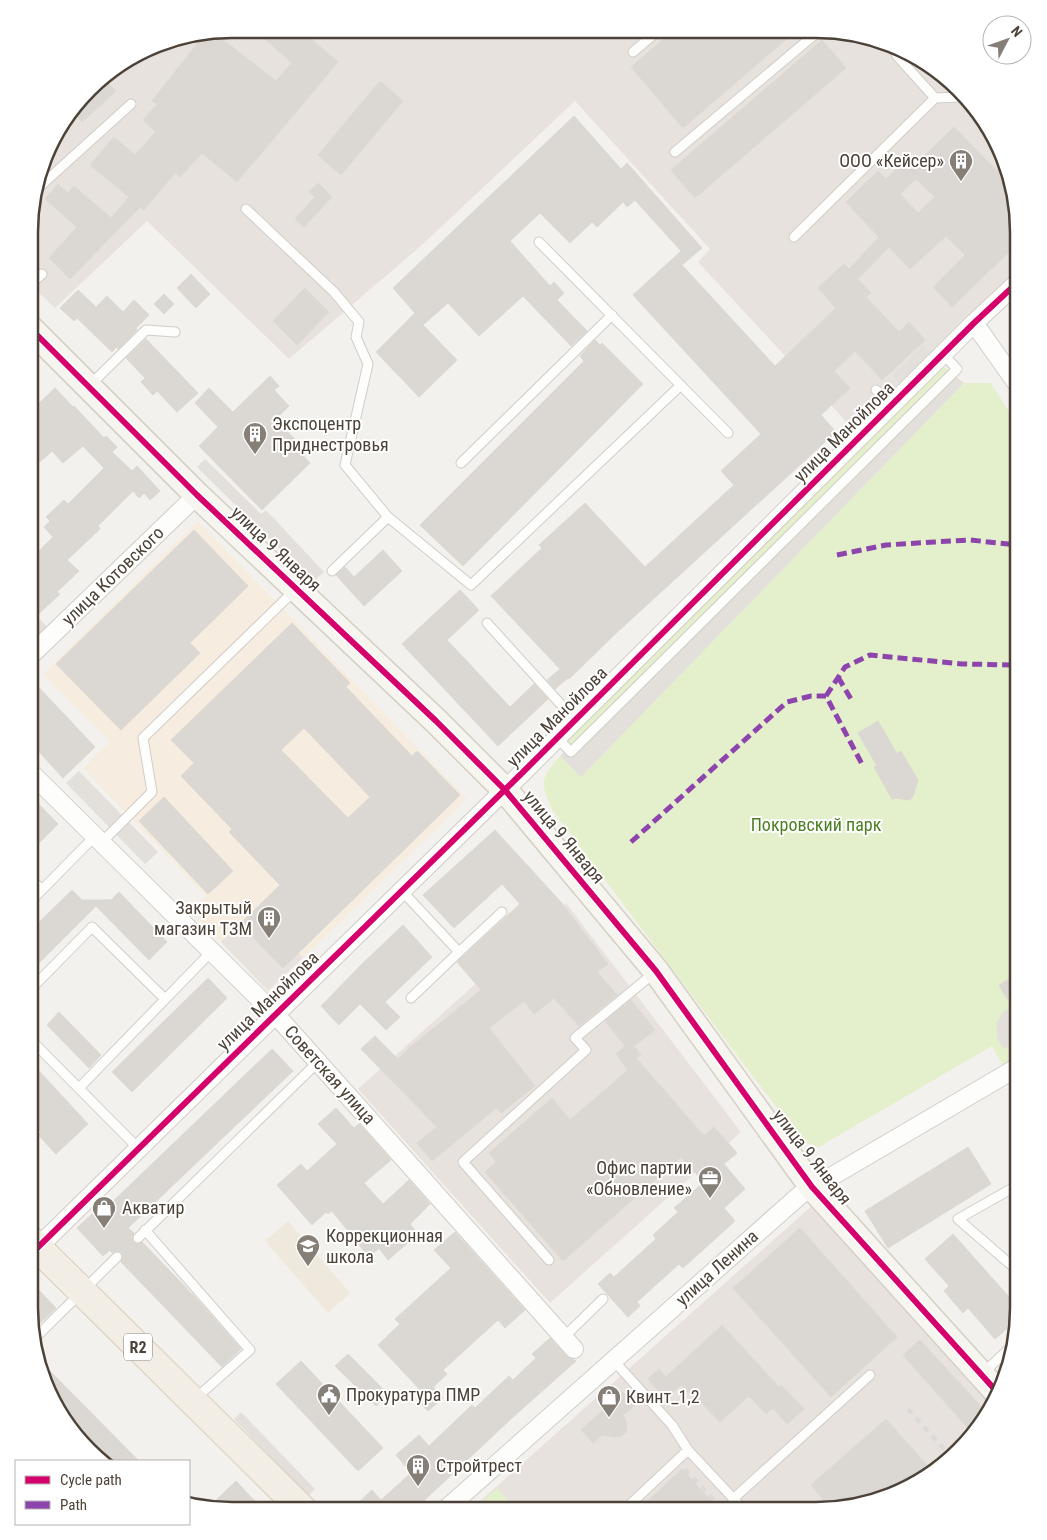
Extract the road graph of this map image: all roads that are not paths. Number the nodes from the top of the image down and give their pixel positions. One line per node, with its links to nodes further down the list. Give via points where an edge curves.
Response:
1 (650, 38): 3 (lane)
2 (810, 38): 8 (lane)
3 (633, 52)
4 (908, 62): 6 (lane)
5 (955, 96): 6 (lane)
6 (935, 98): 11 (lane)
7 (131, 104): 9 (lane)
8 (675, 152)
9 (44, 183)
10 (246, 209): 29 (lane, via 334,292 359,322 356,337 368,364 345,465)
11 (794, 237)
12 (539, 242): 16 (lane)
13 (42, 274): 14 (lane)
14 (38, 277)
15 (1010, 289): 17 (street, улица Манойлова)
16 (612, 315): 22 (lane); 27 (lane)
17 (974, 323): 20 (street, улица Манойлова); 21 (street)
18 (175, 332): 23 (lane, via 146,330)
19 (38, 336): 23 (street, улица 9 Января)
20 (943, 354): 25 (street, улица Манойлова); 35 (lane, via 957,369 571,752)
21 (1010, 374)
22 (681, 385): 26 (lane); 29 (lane, via 471,585)
23 (88, 386): 28 (street, улица 9 Января)
24 (876, 390): 25 (lane)
25 (891, 405): 34 (street, улица Манойлова)
26 (728, 433)
27 (461, 462)
28 (197, 495): 31 (street, улица 9 Января); 33 (street, улица Котовского)
29 (388, 517): 30 (lane)
30 (332, 571)
31 (296, 589): 37 (street, улица 9 Января); 38 (lane, via 143,738 152,792)
32 (487, 624): 34 (lane)
33 (38, 648)
34 (575, 720): 35 (street, улица Манойлова)
35 (557, 738): 37 (street, улица Манойлова)
36 (38, 780): 38 (street, Советская улица)
37 (505, 790): 41 (street, улица Манойлова); 46 (street, улица 9 Января)
38 (99, 839): 40 (lane); 44 (street, Советская улица)
39 (38, 886): 40 (lane)
40 (42, 890): 42 (lane)
41 (402, 891): 45 (lane); 50 (street, улица Манойлова)
42 (38, 894)
43 (502, 912): 45 (lane)
44 (211, 952): 49 (lane); 50 (street, Советская улица)
45 (459, 952): 48 (lane)
46 (656, 971): 56 (street, улица 9 Января); 63 (lane, via 575,1038 586,1050 463,1162)
47 (38, 981): 49 (lane, via 92,927)
48 (411, 998)
49 (165, 999): 54 (lane)
50 (276, 1015): 52 (street, Советская улица); 55 (street, улица Манойлова)
51 (38, 1047): 54 (lane)
52 (319, 1062): 58 (lane); 68 (street, Советская улица)
53 (1010, 1072): 56 (street, улица Ленина)
54 (79, 1088): 55 (lane)
55 (138, 1149): 60 (street, улица Манойлова)
56 (812, 1187): 70 (street, улица Ленина); 72 (street, улица 9 Января)
57 (1010, 1190): 64 (lane, via 958,1219)
58 (146, 1230): 59 (lane); 74 (lane, via 250,1350)
59 (138, 1238)
60 (38, 1242)
61 (38, 1253): 65 (main road, R2)
62 (117, 1257): 65 (lane)
63 (549, 1260)
64 (1010, 1264)
65 (83, 1292): 67 (lane); 74 (main road, R2)
66 (603, 1299): 68 (lane)
67 (39, 1334)
68 (569, 1343)
69 (1004, 1353): 72 (lane)
70 (613, 1360): 75 (lane, via 672,1425); 78 (street, улица Ленина)
71 (870, 1375): 76 (lane)
72 (980, 1375): 73 (street, улица 9 Января)
73 (992, 1388)
74 (193, 1401): 77 (main road, R2)
75 (688, 1450): 76 (lane); 79 (lane)
76 (733, 1499): 80 (lane)
77 (294, 1502)
78 (454, 1502)
79 (633, 1502)
80 (736, 1502)

